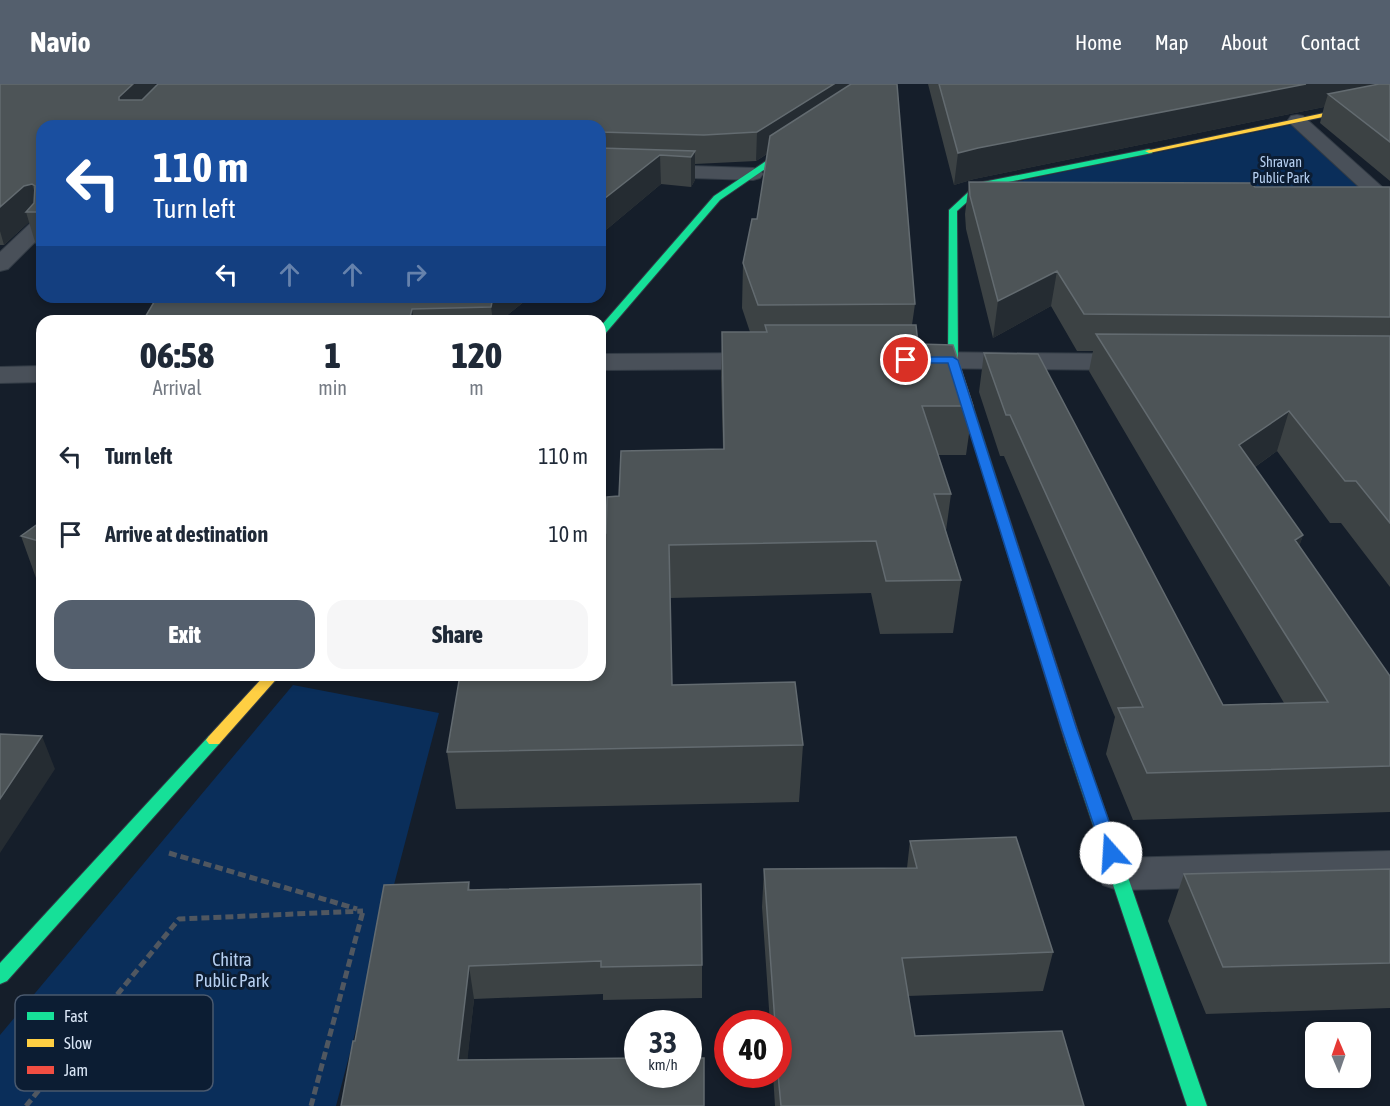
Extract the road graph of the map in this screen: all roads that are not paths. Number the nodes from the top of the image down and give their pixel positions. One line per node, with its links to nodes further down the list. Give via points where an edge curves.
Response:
1 (1390, 101): 2 (street)
2 (1297, 120): 6 (street); 11 (street, via 981,185 953,210)
3 (813, 134): 5 (street)
4 (606, 169): 5 (street)
5 (753, 174): 9 (street, via 717,198)
6 (1390, 205)
7 (36, 228): 8 (street)
8 (0, 264)
9 (606, 326)
10 (894, 360): 11 (street)
11 (953, 360): 14 (street); 19 (street)
12 (788, 361): 13 (street)
13 (606, 362)
14 (1154, 362)
15 (36, 374): 16 (street)
16 (0, 375)
17 (268, 681): 20 (street)
18 (1390, 867): 19 (street)
19 (1118, 874): 21 (street)
20 (0, 976)
21 (1197, 1106)

